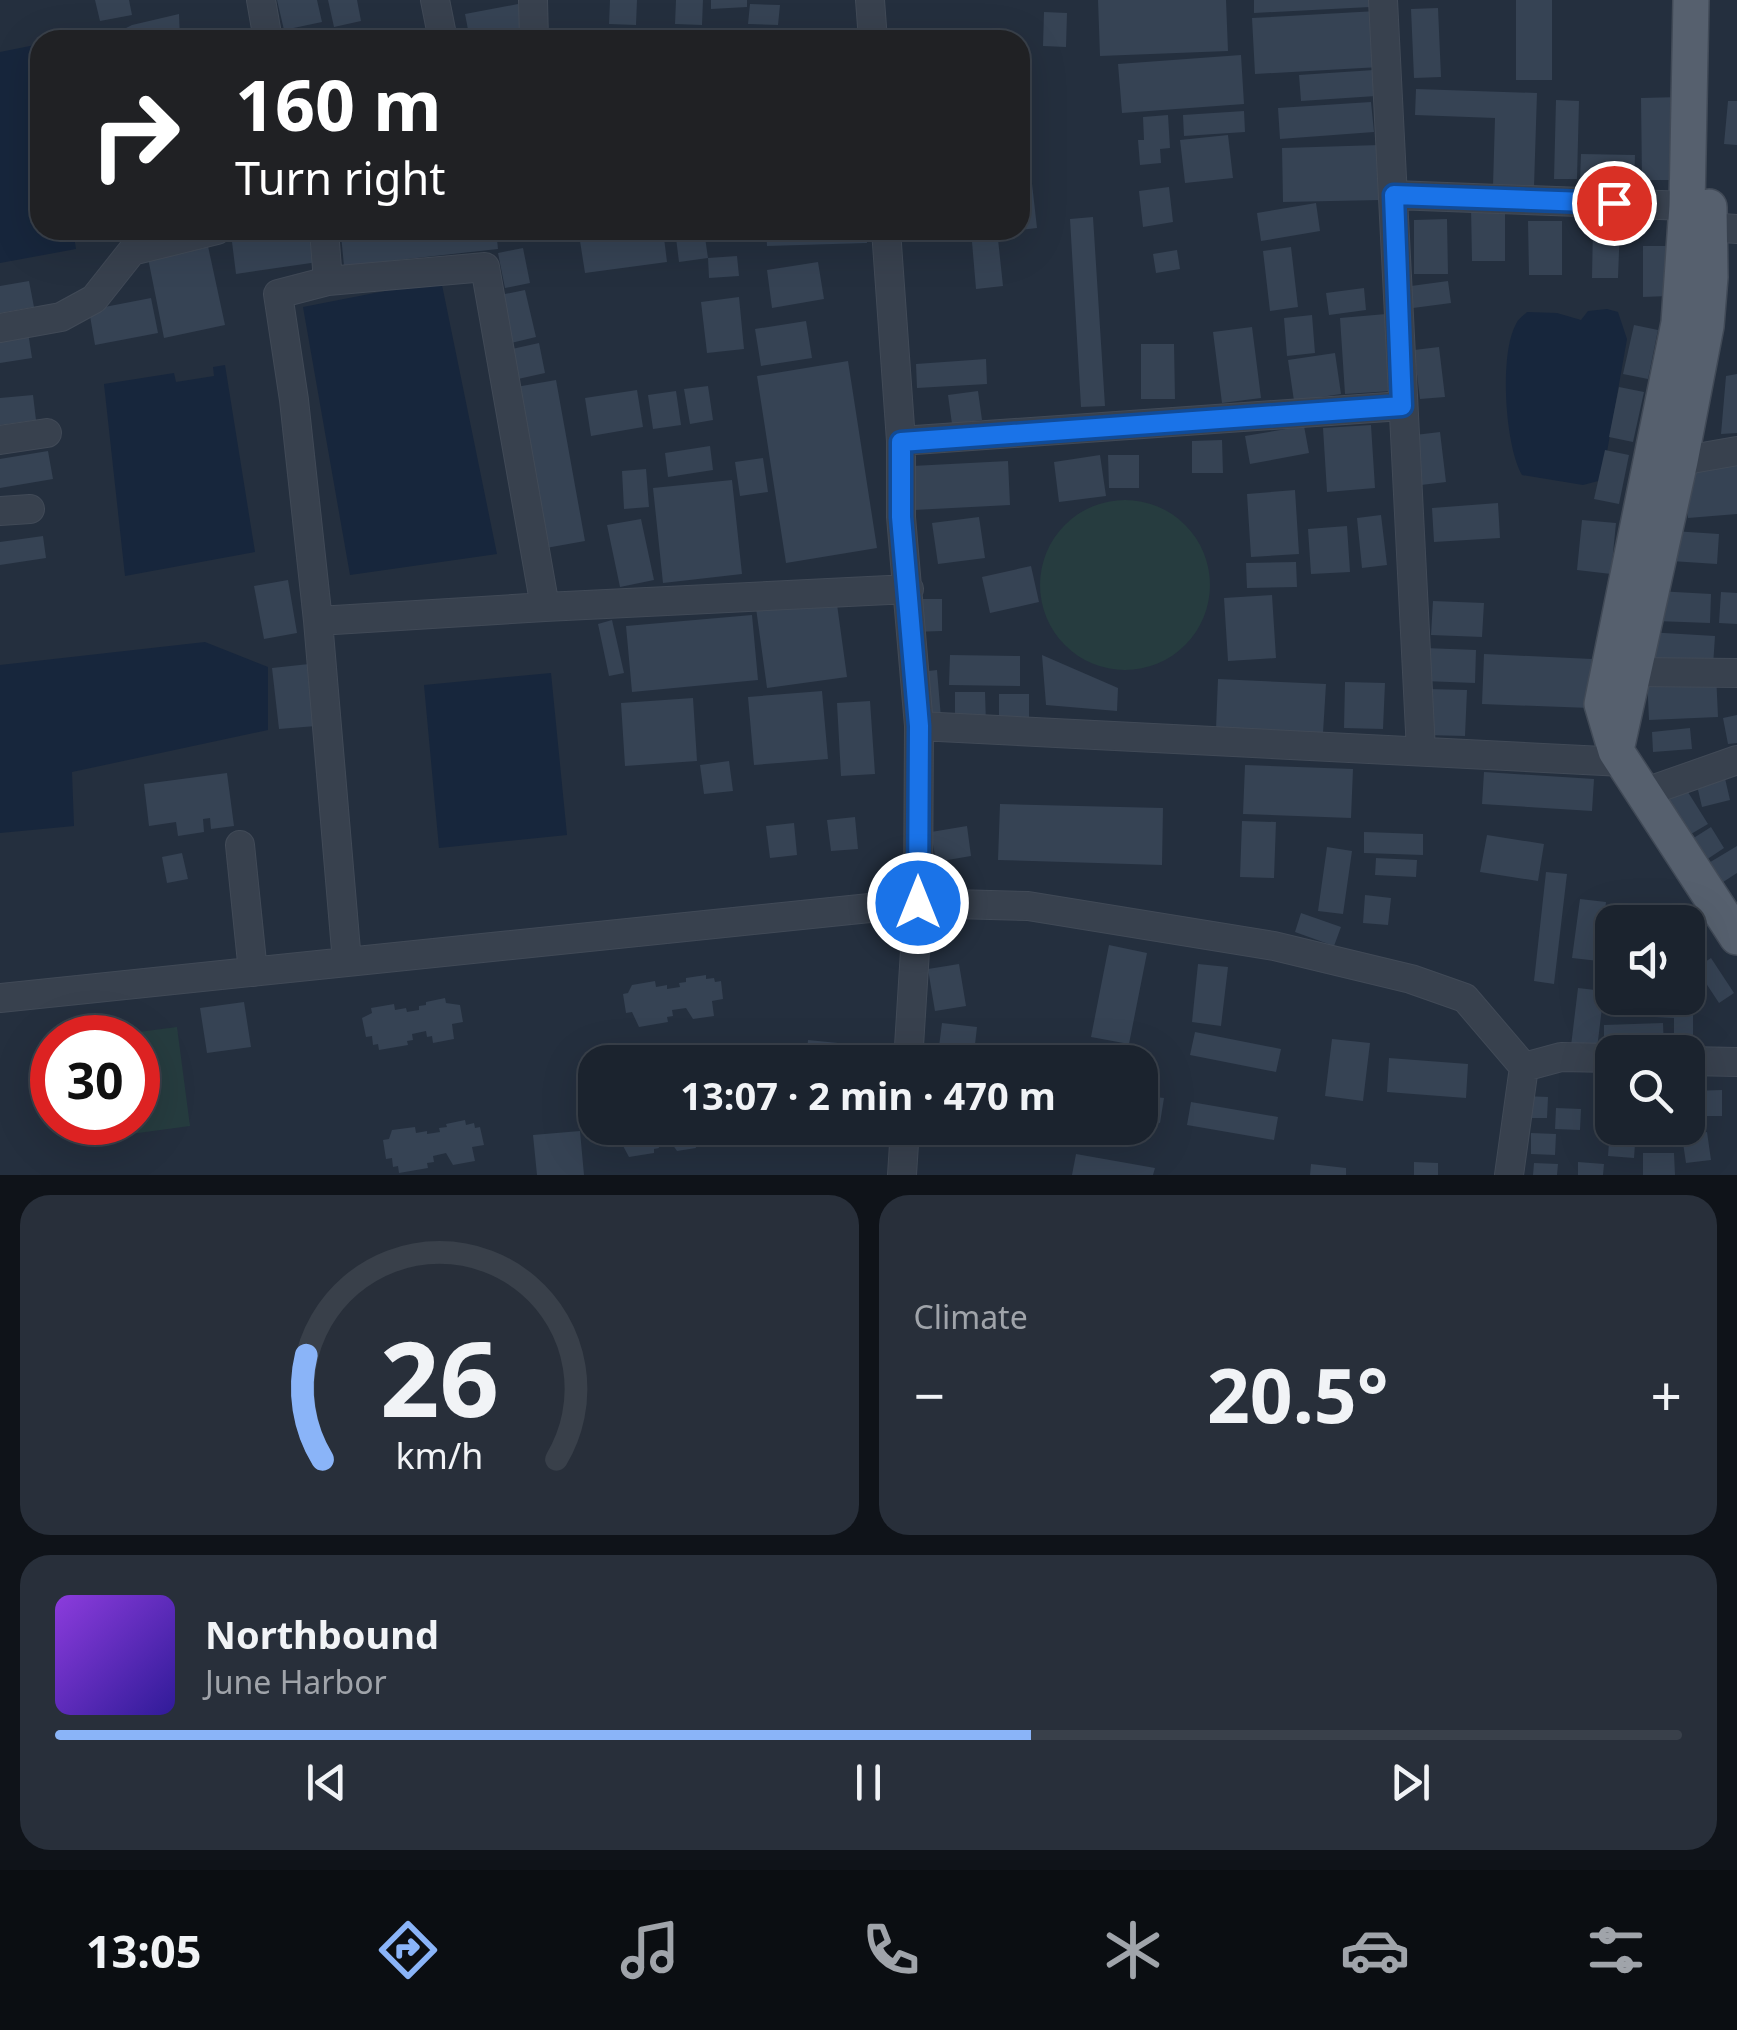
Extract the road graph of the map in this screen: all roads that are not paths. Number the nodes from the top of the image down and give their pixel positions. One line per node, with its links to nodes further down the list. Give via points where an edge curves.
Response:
1 (261, 0): 8 (street)
2 (435, 0): 9 (street)
3 (533, 0): 10 (street)
4 (870, 0): 11 (street)
5 (1383, 0): 12 (street)
6 (1691, 0): 13 (main road)
7 (1712, 0): 13 (main road)
8 (266, 30)
9 (441, 30)
10 (534, 30)
11 (872, 30)
12 (1394, 195): 13 (street); 21 (street)
13 (1711, 221): 26 (main road, via 1706,326); 36 (main road, via 1680,323 1602,690 1604,719)
14 (121, 240): 18 (street)
15 (177, 240): 18 (street, via 132,251)
16 (325, 240): 19 (street)
17 (887, 240): 24 (street)
18 (124, 262): 20 (street, via 94,299 60,317)
19 (328, 281): 30 (street, via 485,267); 31 (street, via 278,294)
20 (0, 328)
21 (1402, 406): 24 (street); 35 (street)
22 (47, 433): 23 (street)
23 (0, 440)
24 (901, 442): 29 (street)
25 (1737, 451): 26 (street)
26 (1680, 462): 32 (main road)
27 (30, 509): 28 (street)
28 (0, 512)
29 (909, 589): 30 (street); 34 (street)
30 (545, 608): 31 (street)
31 (318, 622): 42 (street)
32 (1633, 672): 33 (street); 36 (main road)
33 (1737, 673)
34 (919, 726): 35 (street); 40 (street)
35 (1421, 751): 36 (street)
36 (1620, 756): 38 (main road)
37 (1737, 760): 38 (street)
38 (1643, 793): 41 (main road)
39 (240, 845): 43 (street)
40 (918, 903): 42 (street); 45 (street); 49 (street, via 1028,906 1274,946 1411,979 1465,998)
41 (1737, 937)
42 (348, 962): 43 (street)
43 (253, 972): 44 (street)
44 (0, 998)
45 (909, 1045)
46 (1595, 1058): 49 (street, via 1562,1057)
47 (1705, 1061): 48 (street)
48 (1737, 1062)
49 (1524, 1068): 52 (street)
50 (904, 1145): 51 (street)
51 (902, 1175)
52 (1509, 1175)

